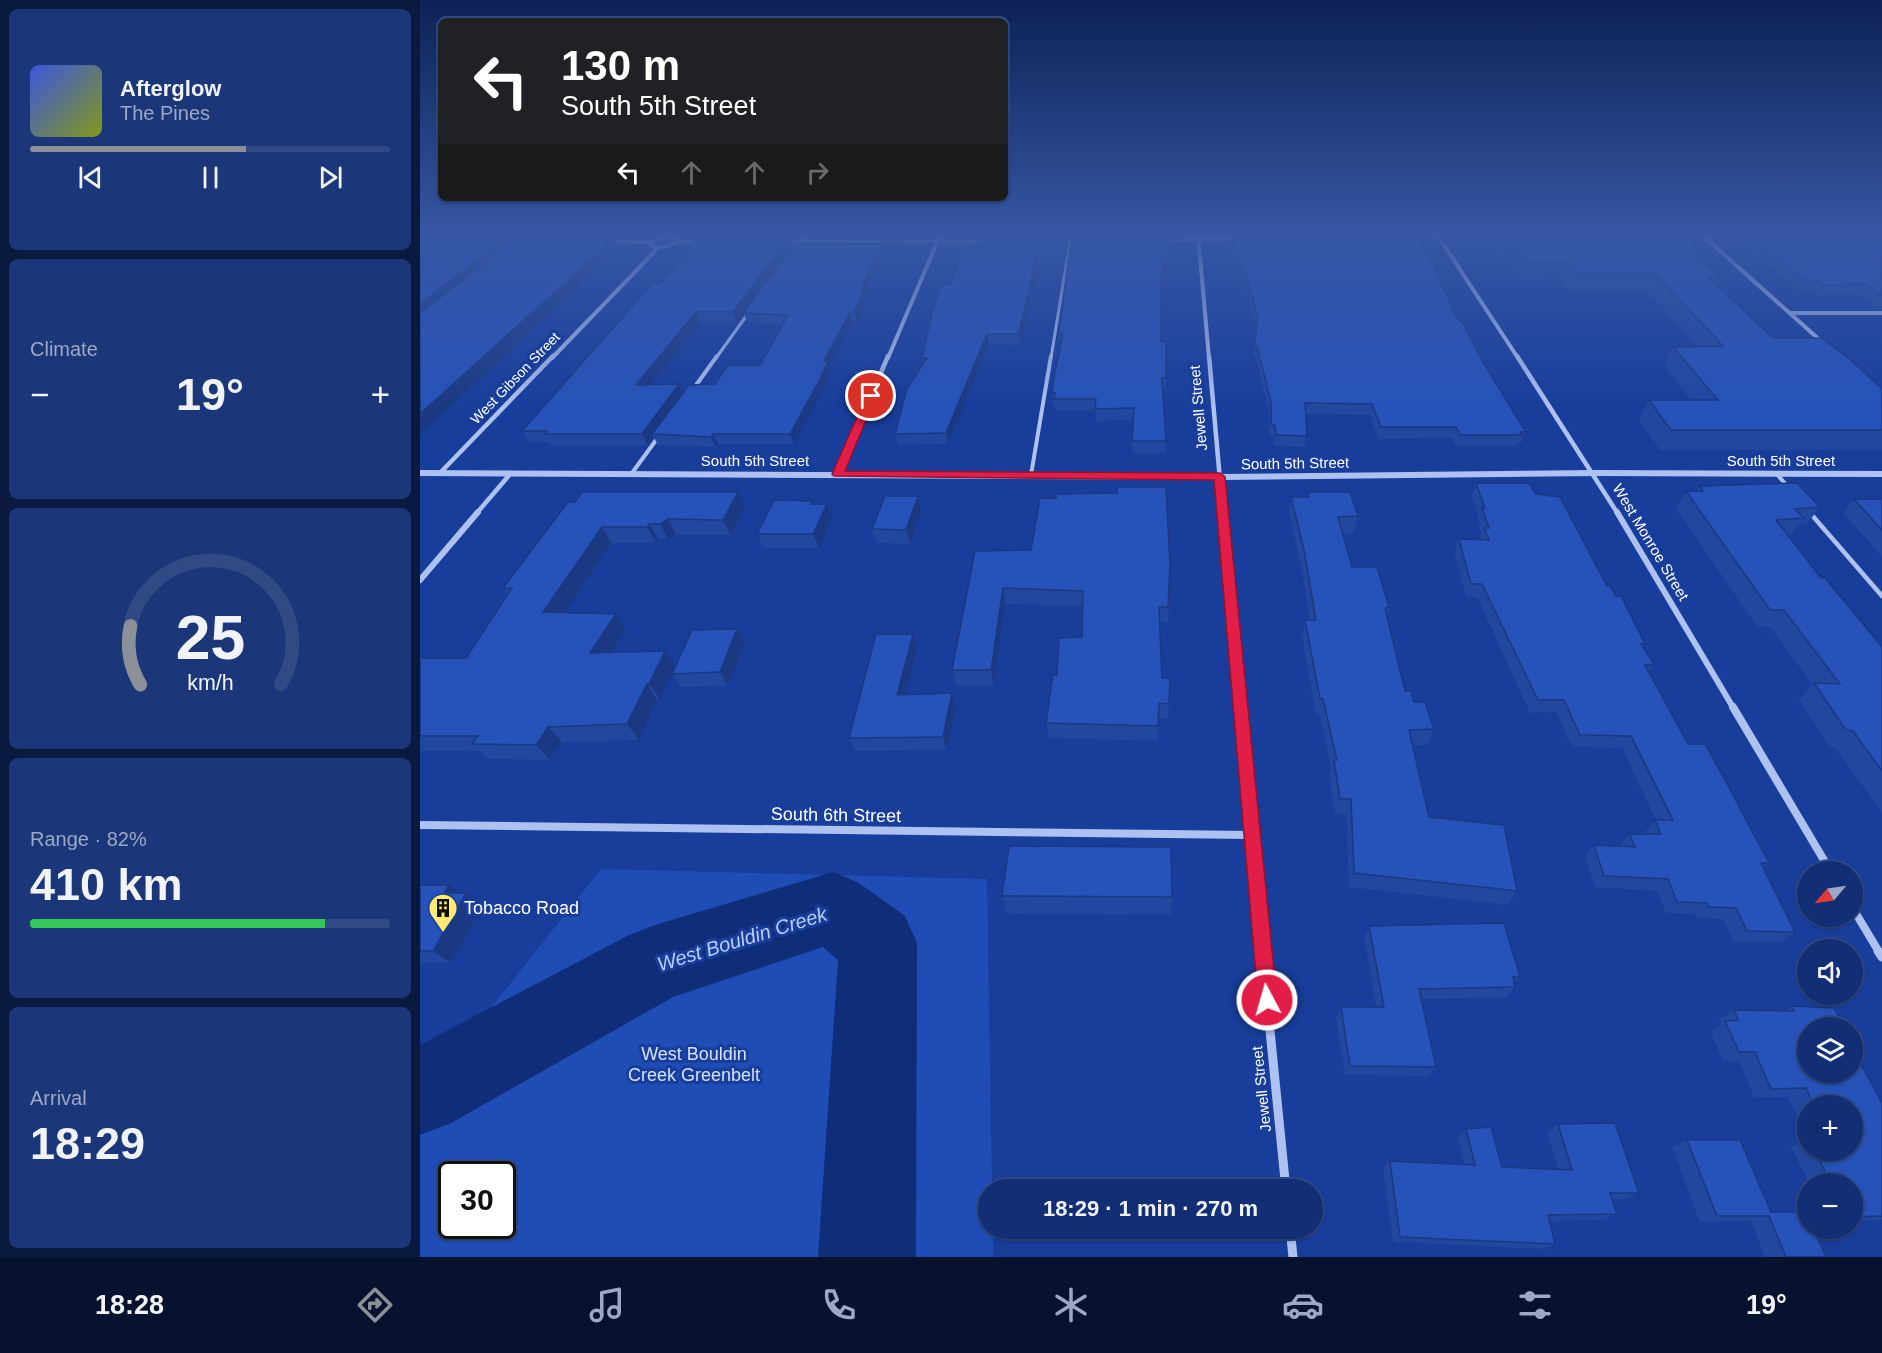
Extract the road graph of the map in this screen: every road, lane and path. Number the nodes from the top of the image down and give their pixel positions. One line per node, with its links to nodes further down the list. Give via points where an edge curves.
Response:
1 (616, 292): 14 (street, West Gibson Street)
2 (916, 292): 19 (street)
3 (1061, 292): 21 (lane)
4 (1203, 292): 22 (street, Jewell Street)
5 (1475, 292): 17 (street, West Monroe Street)
6 (1766, 292): 8 (street)
7 (753, 307): 11 (lane)
8 (1789, 313): 9 (street); 10 (street)
9 (1882, 313)
10 (1823, 343)
11 (690, 393)
12 (662, 432): 16 (lane)
13 (420, 473): 14 (street, South 5th Street)
14 (440, 473): 15 (street, South 5th Street)
15 (511, 473): 16 (street, South 5th Street); 25 (street)
16 (632, 473): 19 (street, South 5th Street)
17 (1594, 473): 18 (street, South 5th Street); 22 (street, South 5th Street); 29 (street, West Monroe Street)
18 (1776, 473): 20 (street, South 5th Street); 23 (lane)
19 (838, 474): 21 (street, South 5th Street)
20 (1882, 474)
21 (1030, 475): 22 (street, South 5th Street)
22 (1220, 477): 28 (street, Jewell Street)
23 (1791, 490)
24 (1807, 508): 26 (lane)
25 (420, 580)
26 (1882, 596)
27 (420, 825): 28 (street, South 6th Street)
28 (1251, 835): 32 (street, Jewell Street)
29 (1824, 861)
30 (1863, 925): 31 (street)
31 (1882, 957)
32 (1285, 1179)
33 (1291, 1239): 34 (street)
34 (1293, 1257)

